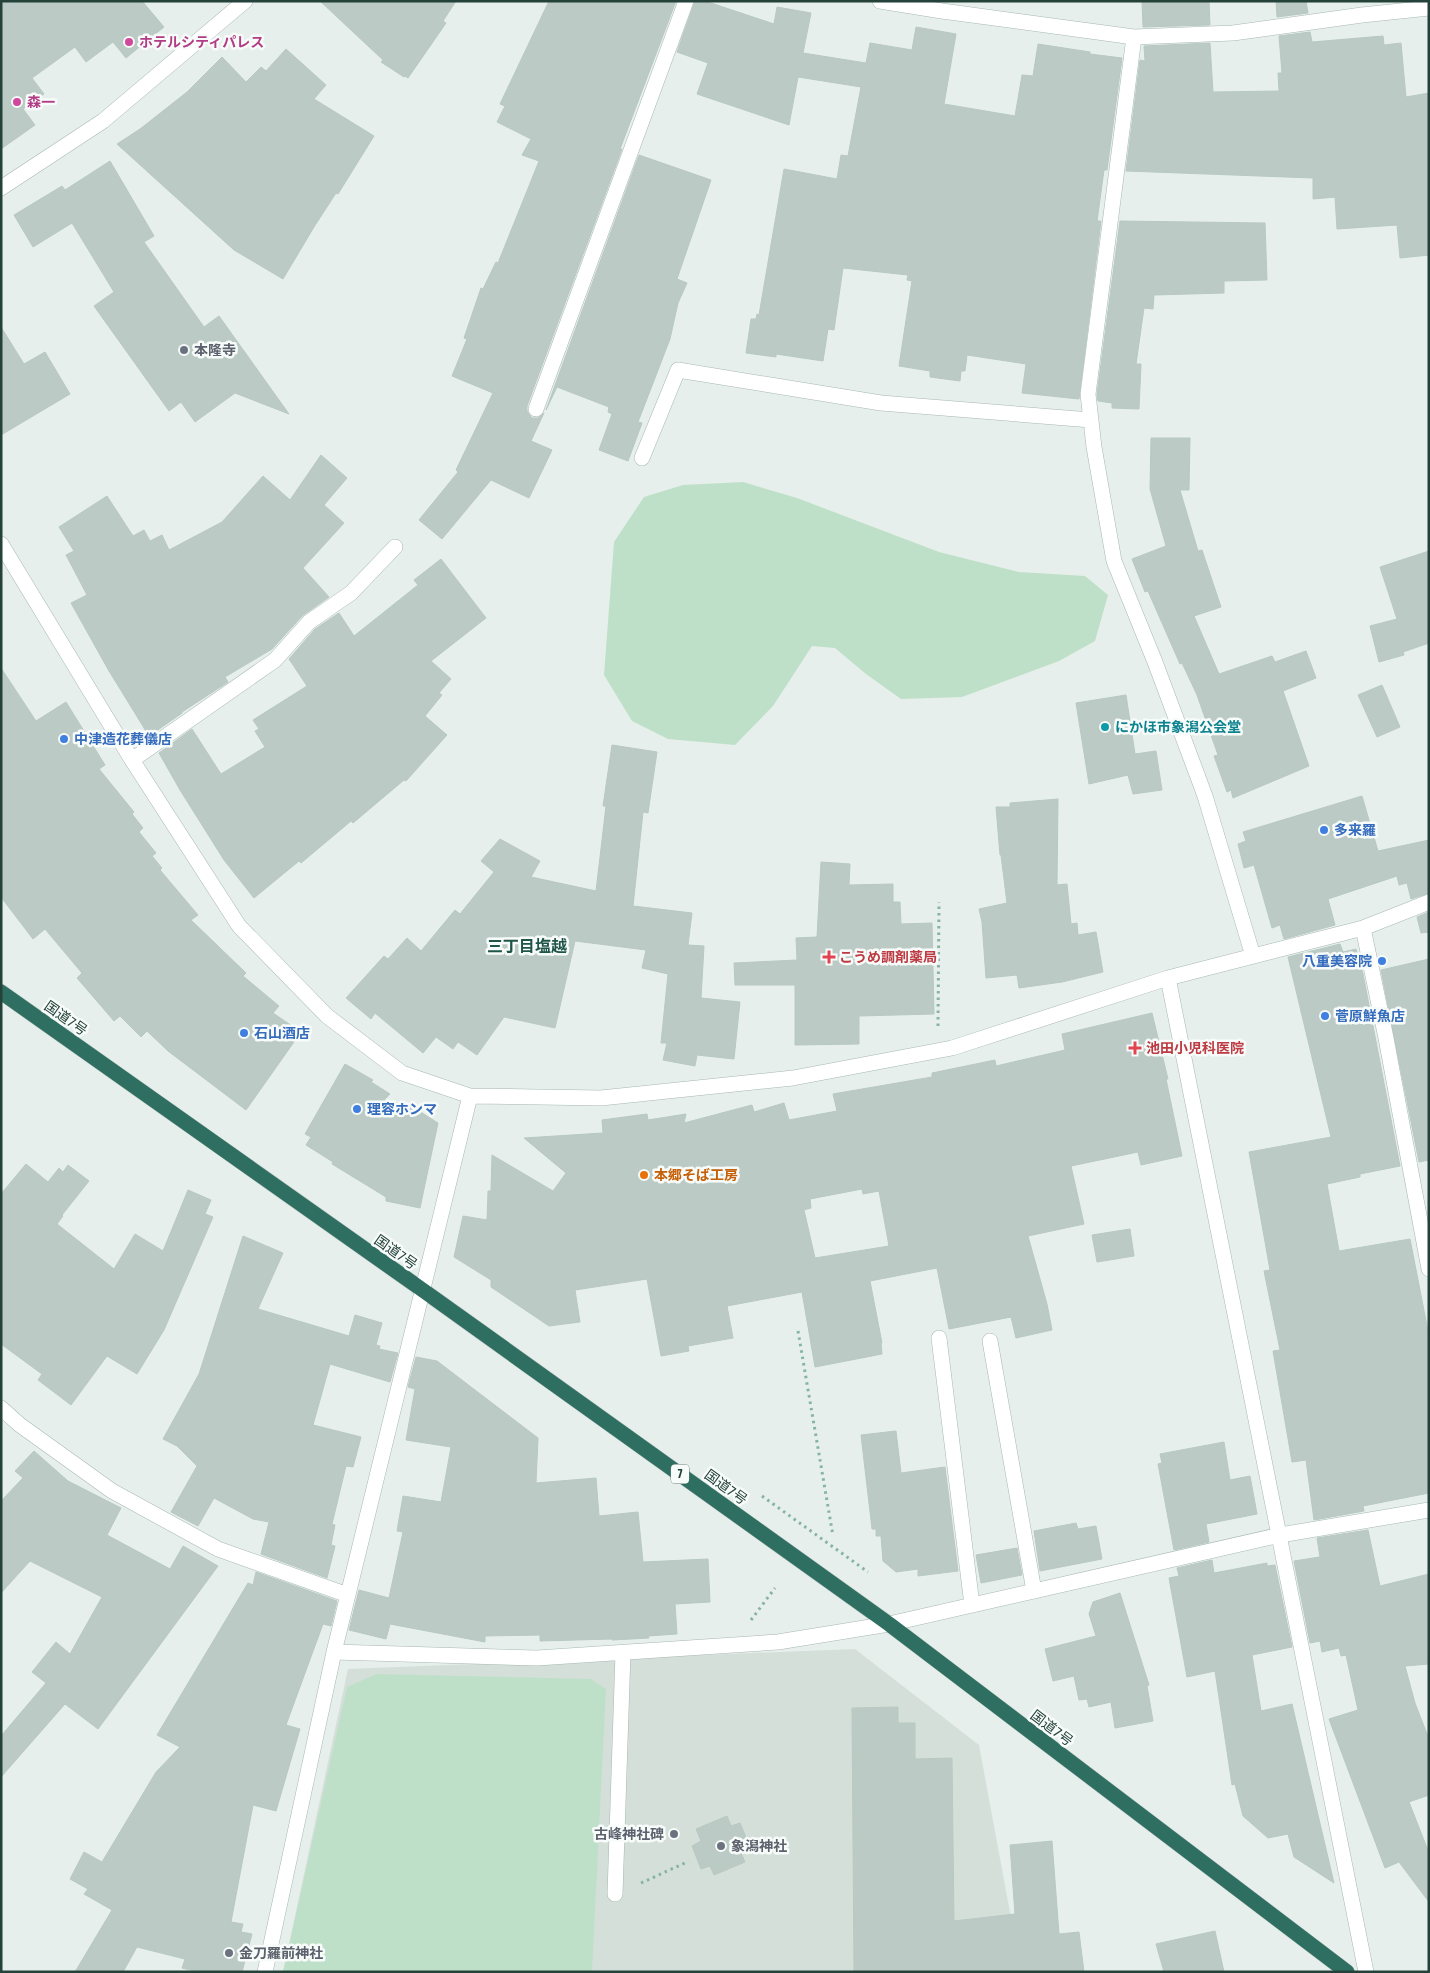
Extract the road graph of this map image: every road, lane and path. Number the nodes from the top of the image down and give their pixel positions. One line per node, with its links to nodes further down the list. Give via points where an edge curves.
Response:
1 (245, 1): 6 (street, via 102,121)
2 (686, 1): 7 (street)
3 (881, 1): 5 (street)
4 (1429, 8): 5 (street, via 1362,14 1233,33)
5 (1134, 37): 8 (street, via 1088,394)
6 (1, 188)
7 (536, 409)
8 (1091, 420): 9 (street, via 881,403 678,370); 16 (street, via 1114,561 1205,796)
9 (642, 458)
10 (1, 544): 12 (street)
11 (395, 546): 12 (street, via 351,593 309,622 275,660)
12 (132, 760): 20 (street, via 239,926 327,1016 402,1074)
13 (939, 902): 19 (path)
14 (1429, 902): 15 (street)
15 (1363, 928): 16 (street); 21 (street)
16 (1253, 956): 17 (street)
17 (1168, 978): 19 (street); 29 (street)
18 (1, 992): 22 (highway, 国道7号 / 7)
19 (938, 1050): 20 (street, via 793,1078 601,1098)
20 (470, 1096): 22 (street)
21 (1429, 1269)
22 (424, 1291): 34 (street); 37 (highway, 国道7号 / 7)
23 (798, 1331): 30 (path)
24 (939, 1338): 35 (street)
25 (990, 1341): 33 (street)
26 (1, 1408): 34 (street, via 112,1490 218,1549)
27 (762, 1496): 31 (path)
28 (1429, 1510): 29 (street)
29 (1280, 1535): 33 (street); 44 (street)
30 (833, 1536)
31 (868, 1572)
32 (775, 1588): 36 (path)
33 (1034, 1591): 35 (street)
34 (348, 1595): 38 (street)
35 (972, 1605): 37 (street)
36 (751, 1620)
37 (889, 1624): 39 (street, via 778,1642); 43 (highway, 国道7号 / 7)
38 (334, 1652): 39 (street, via 536,1658); 42 (street)
39 (623, 1652): 41 (street)
40 (687, 1862): 41 (path)
41 (615, 1894)
42 (265, 1972)
43 (1347, 1972)
44 (1366, 1972)

